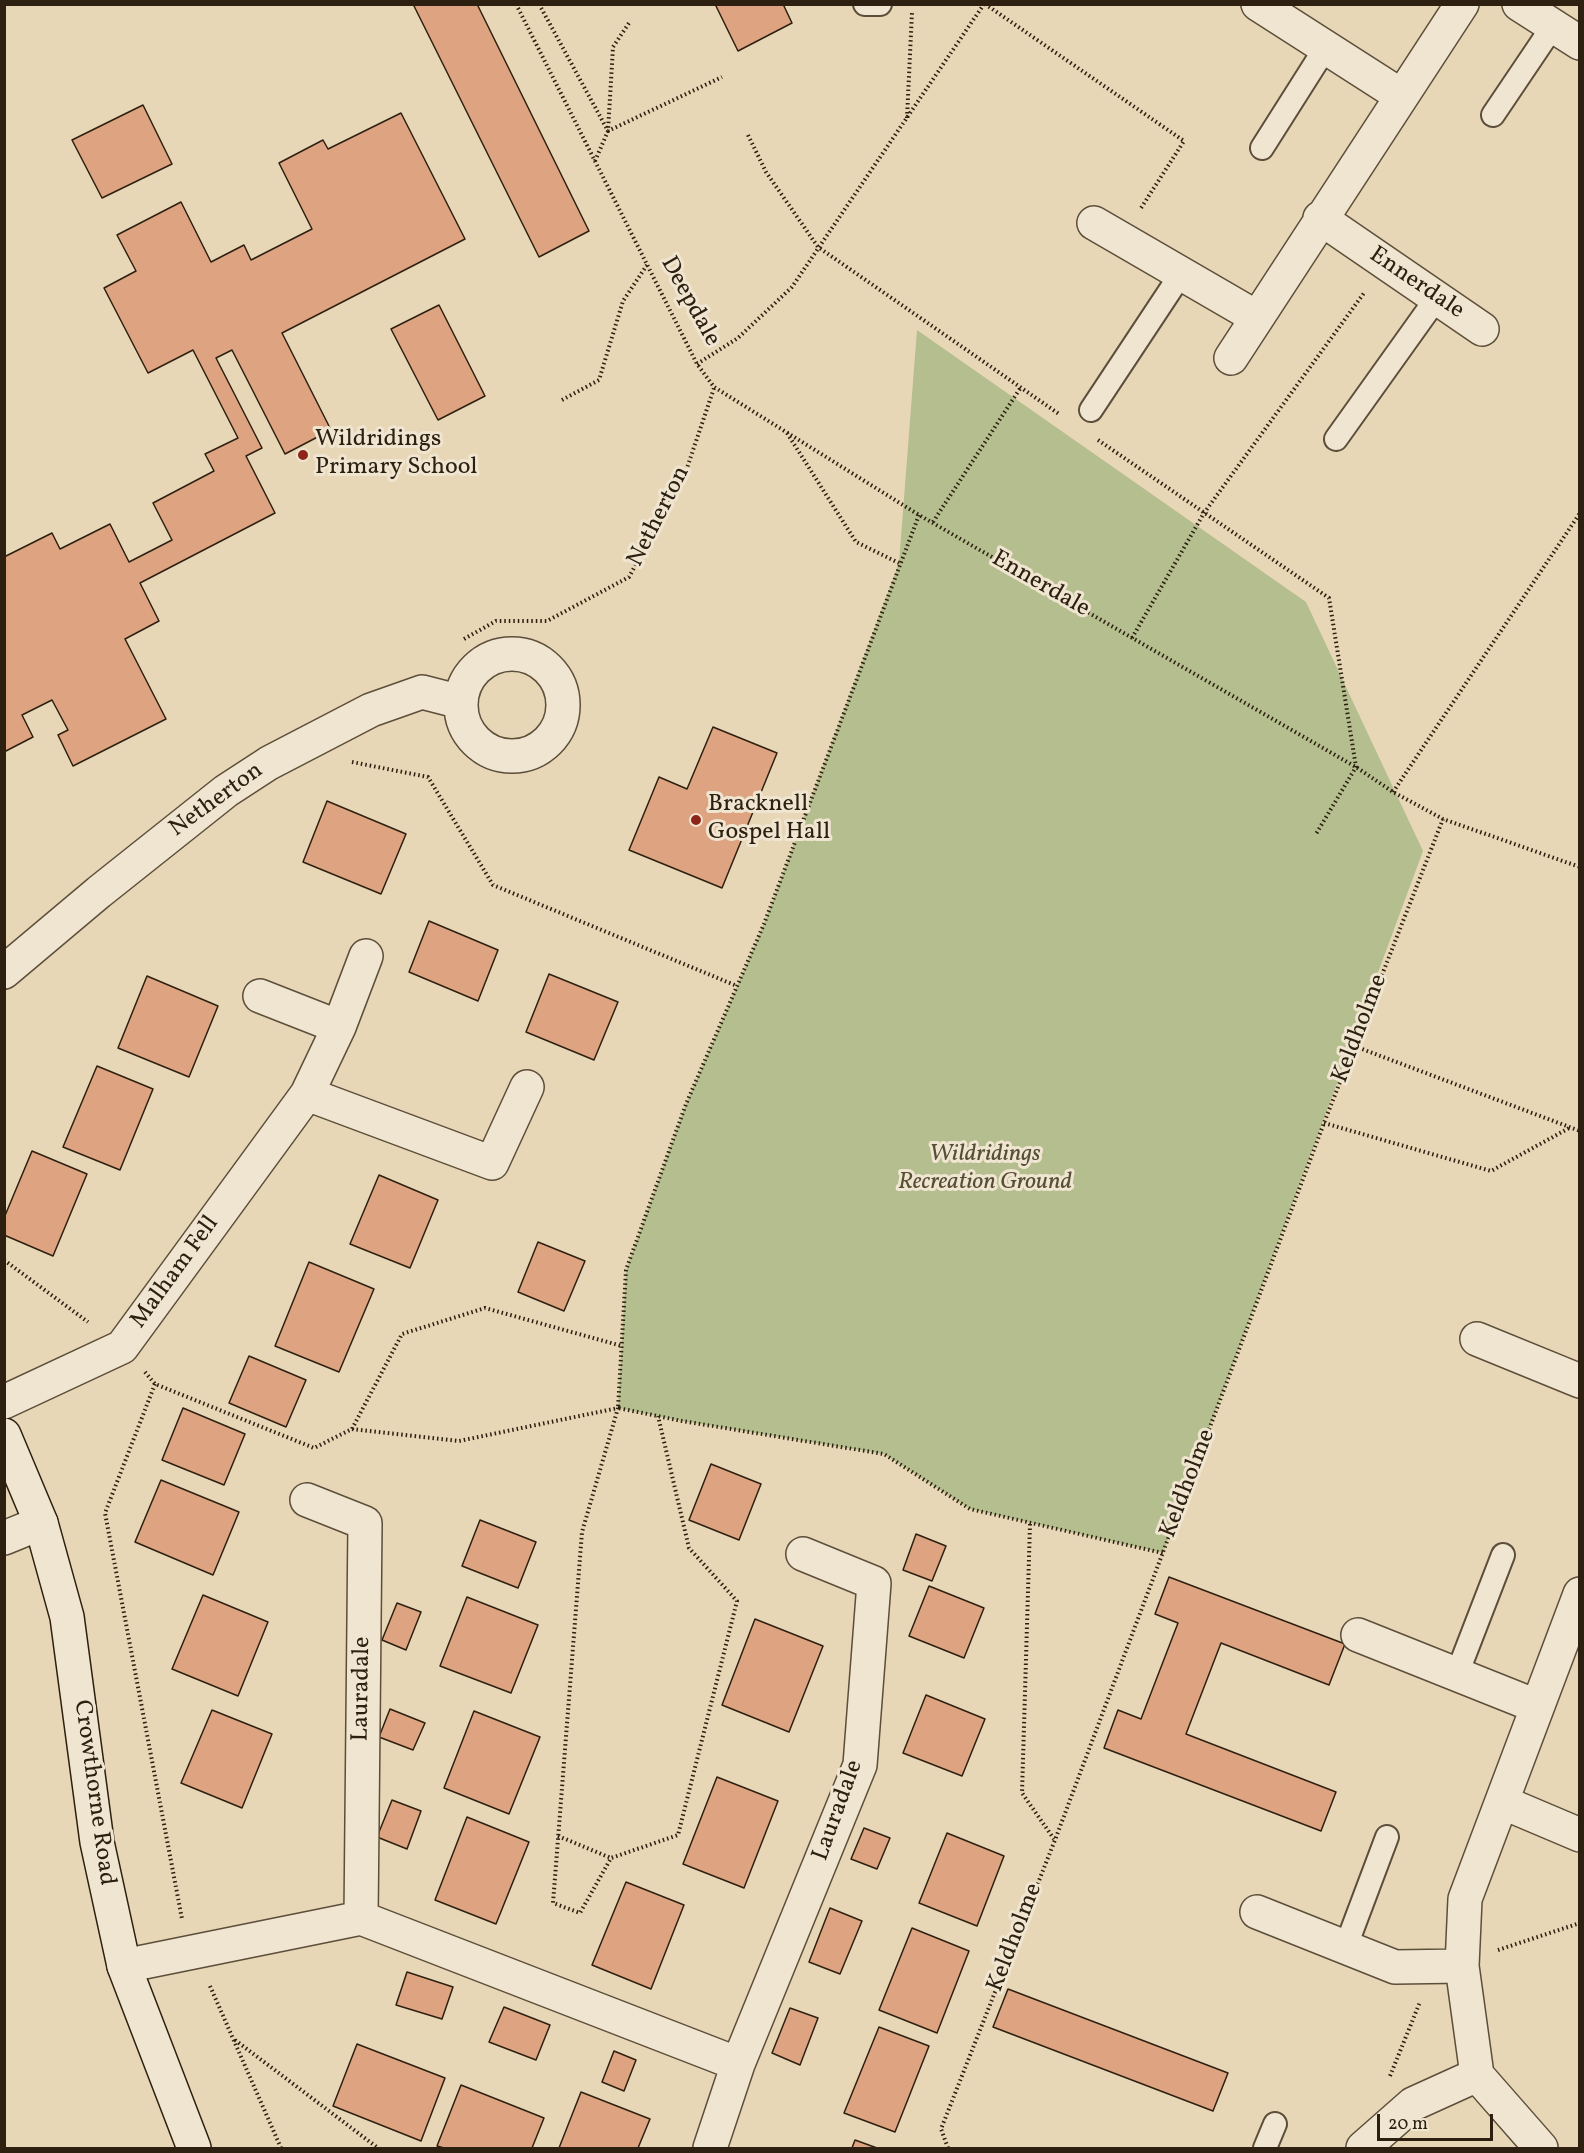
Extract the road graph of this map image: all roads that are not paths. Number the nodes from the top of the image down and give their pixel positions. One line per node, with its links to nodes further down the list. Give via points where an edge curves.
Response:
1 (865, 4): 2 (lane)
2 (880, 4)
3 (1258, 4): 7 (street)
4 (1462, 4): 8 (street)
5 (1519, 4): 6 (street)
6 (1566, 35): 9 (lane)
7 (1326, 47): 8 (street); 10 (lane)
8 (1400, 95): 11 (street)
9 (1493, 116)
10 (1262, 148)
11 (1320, 218): 14 (street, Ennerdale); 15 (street)
12 (1094, 222): 13 (street)
13 (1182, 274): 15 (street); 18 (lane)
14 (1436, 299): 16 (street, Ennerdale); 19 (lane)
15 (1256, 317): 17 (street)
16 (1482, 329)
17 (1231, 357)
18 (1090, 410)
19 (1336, 439)
20 (461, 702): 22 (street, Netherton, via 422,692 371,710 269,763 226,791)
21 (366, 956): 24 (street, Malham Fell)
22 (4, 972)
23 (260, 996): 24 (street)
24 (339, 1027): 26 (street, Malham Fell)
25 (527, 1087): 26 (street, via 492,1164)
26 (307, 1094): 29 (street, Malham Fell, via 122,1347)
27 (1477, 1340): 28 (street)
28 (1577, 1373)
29 (4, 1402)
30 (4, 1435): 32 (street, Crowthorne Road)
31 (307, 1500): 44 (street, Lauradale, via 365,1523)
32 (41, 1523): 33 (street); 46 (street, Crowthorne Road, via 67,1617 97,1842)
33 (4, 1538)
34 (802, 1554): 48 (street, Lauradale, via 874,1583 860,1765)
35 (1503, 1555): 38 (lane)
36 (1580, 1594): 39 (street)
37 (1359, 1635): 38 (street)
38 (1457, 1674): 39 (street)
39 (1536, 1706): 40 (street)
40 (1502, 1802): 41 (street); 47 (street, via 1465,1899)
41 (1579, 1835)
42 (1386, 1837): 45 (lane)
43 (1257, 1912): 45 (street)
44 (361, 1918): 46 (street); 48 (street)
45 (1346, 1946): 47 (street, via 1395,1967)
46 (124, 1966): 51 (street, Crowthorne Road)
47 (1462, 1966): 49 (street)
48 (738, 2064): 52 (street, Lauradale)
49 (1477, 2075): 54 (street, via 1413,2104); 55 (street)
50 (1275, 2124): 53 (lane)
51 (194, 2148)
52 (710, 2148)
53 (1265, 2148)
54 (1363, 2148)
55 (1541, 2148)

